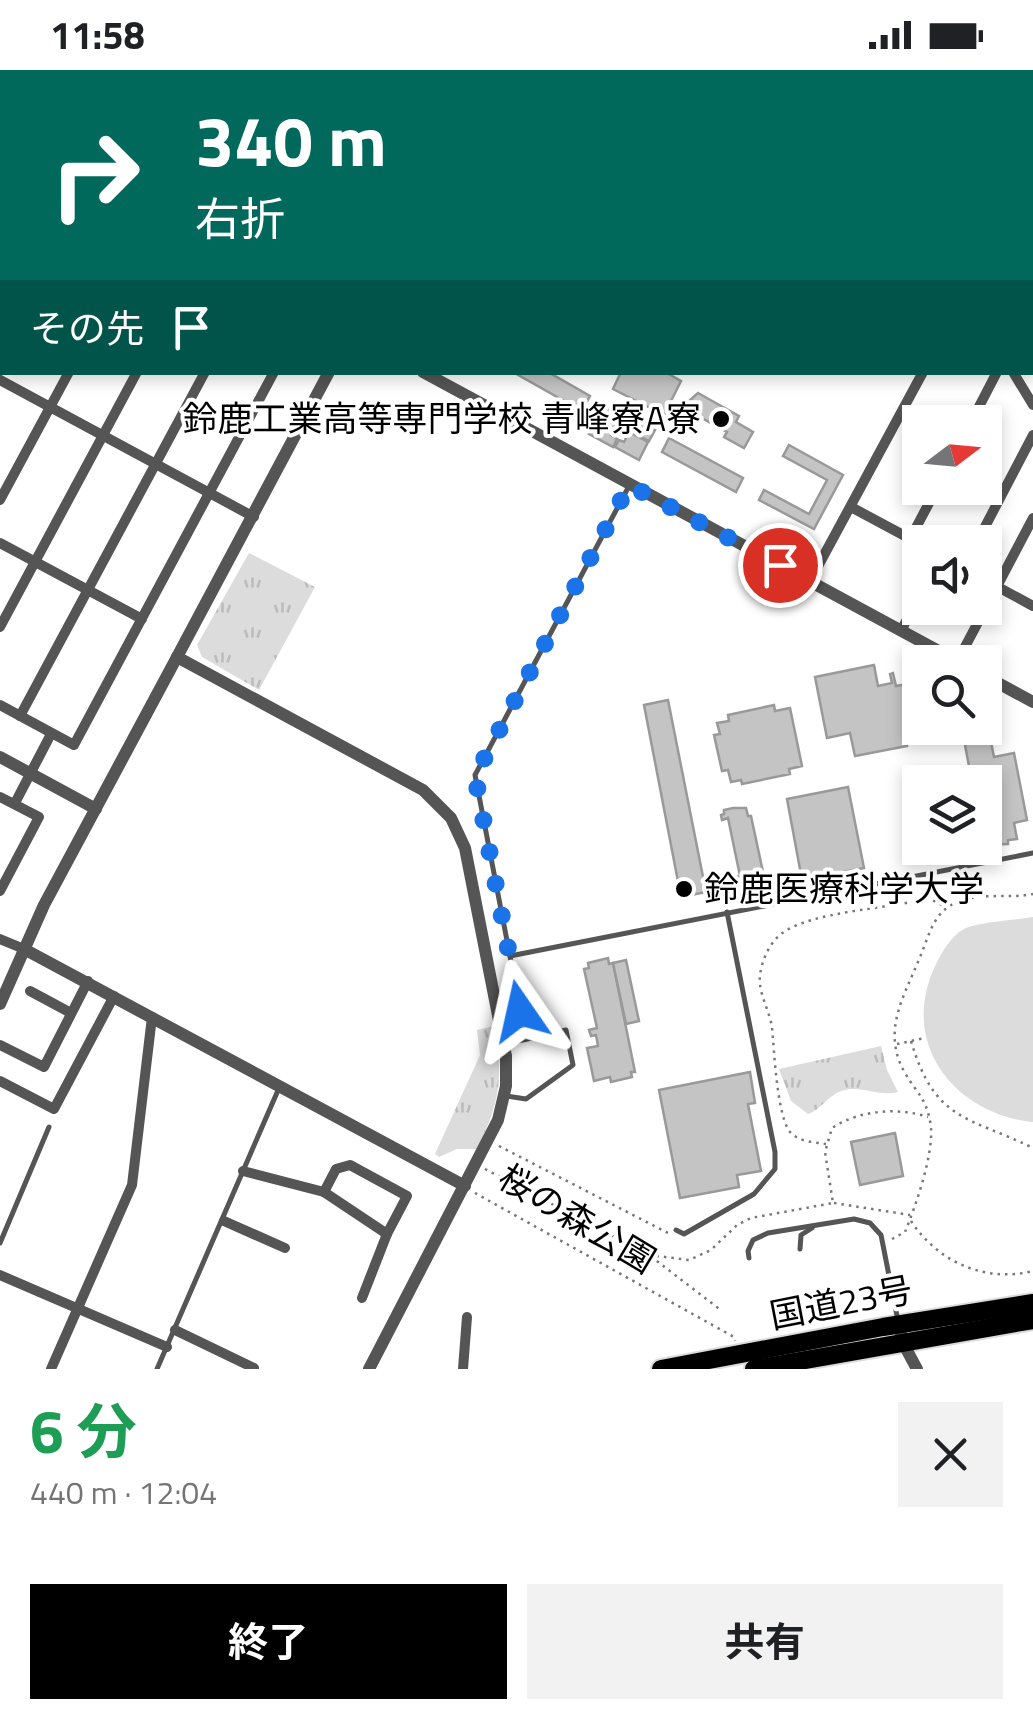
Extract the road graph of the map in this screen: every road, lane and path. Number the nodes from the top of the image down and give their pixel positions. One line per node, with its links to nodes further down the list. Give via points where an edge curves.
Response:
1 (67, 375): 13 (street)
2 (135, 375): 14 (street)
3 (203, 375): 16 (street)
4 (272, 375): 18 (street)
5 (327, 375): 21 (street)
6 (428, 375): 17 (street)
7 (921, 375): 20 (street)
8 (995, 375): 12 (street)
9 (1015, 375): 11 (street)
10 (0, 380): 13 (street)
11 (1032, 400)
12 (979, 405)
13 (50, 406): 14 (street); 19 (street)
14 (103, 435): 16 (street); 26 (street)
15 (1033, 436): 23 (street)
16 (156, 464): 18 (street); 29 (street)
17 (629, 485): 28 (street); 55 (lane, via 475,776)
18 (210, 493): 21 (street); 32 (street)
19 (0, 500)
20 (851, 507): 24 (street); 28 (street)
21 (254, 517): 37 (street)
22 (1033, 518): 27 (street)
23 (986, 525)
24 (902, 535)
25 (0, 543): 26 (street)
26 (35, 563): 29 (street); 34 (street)
27 (1002, 577)
28 (810, 581): 35 (street)
29 (88, 590): 32 (street); 41 (street)
30 (1002, 590): 31 (street)
31 (1033, 606)
32 (142, 619): 42 (street, via 74,745)
33 (904, 625): 35 (street)
34 (0, 627)
35 (901, 630): 36 (street)
36 (928, 645)
37 (177, 657): 47 (street); 65 (street, via 423,790 446,811 465,848)
38 (1002, 685): 39 (street)
39 (1033, 702)
40 (0, 706): 41 (street)
41 (20, 716): 42 (street)
42 (51, 734): 44 (street)
43 (0, 757): 44 (street)
44 (31, 774): 46 (street); 47 (street)
45 (0, 796): 46 (street)
46 (14, 803): 49 (street, via 39,818)
47 (96, 808): 54 (street)
48 (1033, 853): 52 (lane)
49 (0, 891)
50 (1033, 894): 51 (path, via 962,899)
51 (946, 908): 66 (path, via 900,997); 73 (path, via 929,898 801,923 781,934 766,955 760,986 786,1125 799,1138)
52 (727, 912): 55 (lane); 83 (lane, via 775,1169 754,1194 684,1234)
53 (0, 939): 54 (street)
54 (24, 949): 56 (street); 59 (street)
55 (510, 956): 63 (lane)
56 (88, 981): 58 (street); 60 (street)
57 (30, 991): 60 (street)
58 (114, 996): 61 (street); 68 (street, via 54,1109)
59 (0, 1004)
60 (71, 1013): 67 (street, via 44,1067)
61 (152, 1017): 69 (street); 96 (street, via 132,1186)
62 (925, 1038): 64 (path)
63 (526, 1039): 65 (lane); 70 (lane, via 566,1030 573,1066 526,1099)
64 (911, 1041): 66 (path); 74 (path, via 919,1068 951,1110)
65 (504, 1044): 70 (street)
66 (895, 1044): 71 (path)
67 (0, 1045)
68 (0, 1081)
69 (280, 1086): 76 (lane); 77 (street)
70 (504, 1096): 77 (street)
71 (929, 1118): 73 (path, via 898,1110 843,1121); 80 (path, via 931,1142)
72 (49, 1128): 87 (lane)
73 (826, 1144): 79 (path)
74 (1033, 1148)
75 (485, 1169): 84 (path, 桜の森公園, via 500,1144); 90 (path); 102 (path, 桜の森公園, via 474,1194)
76 (243, 1171): 78 (street); 81 (lane)
77 (465, 1186): 107 (street)
78 (324, 1192): 85 (street); 85 (street, via 336,1169 350,1165 407,1196)
79 (833, 1204): 80 (path); 90 (path, via 751,1218 697,1258)
80 (910, 1218): 86 (path, via 905,1232); 92 (path, via 924,1241 973,1270 1000,1277)
81 (224, 1221): 88 (street); 100 (lane)
82 (830, 1223): 89 (lane, via 806,1231); 91 (lane, via 758,1236); 101 (lane, via 854,1219 877,1229)
83 (676, 1230)
84 (668, 1232)
85 (387, 1234): 94 (street)
86 (892, 1238)
87 (0, 1243)
88 (285, 1248)
89 (800, 1249)
90 (649, 1256): 97 (path)
91 (749, 1258)
92 (1033, 1270)
93 (0, 1275): 96 (street)
94 (362, 1298)
95 (1033, 1304): 101 (highway, 国道23号)
96 (77, 1310): 103 (street); 105 (street)
97 (722, 1312)
98 (467, 1317): 108 (street)
99 (1033, 1320): 101 (highway, 国道23号)
100 (175, 1330): 103 (lane); 104 (street)
101 (901, 1333): 109 (highway, 国道23号); 110 (highway, 国道23号); 111 (street)
102 (735, 1343)
103 (167, 1347): 106 (lane)
104 (254, 1368)
105 (50, 1369)
106 (158, 1369)
107 (369, 1369)
108 (463, 1369)
109 (661, 1369)
110 (754, 1369)
111 (917, 1369)

